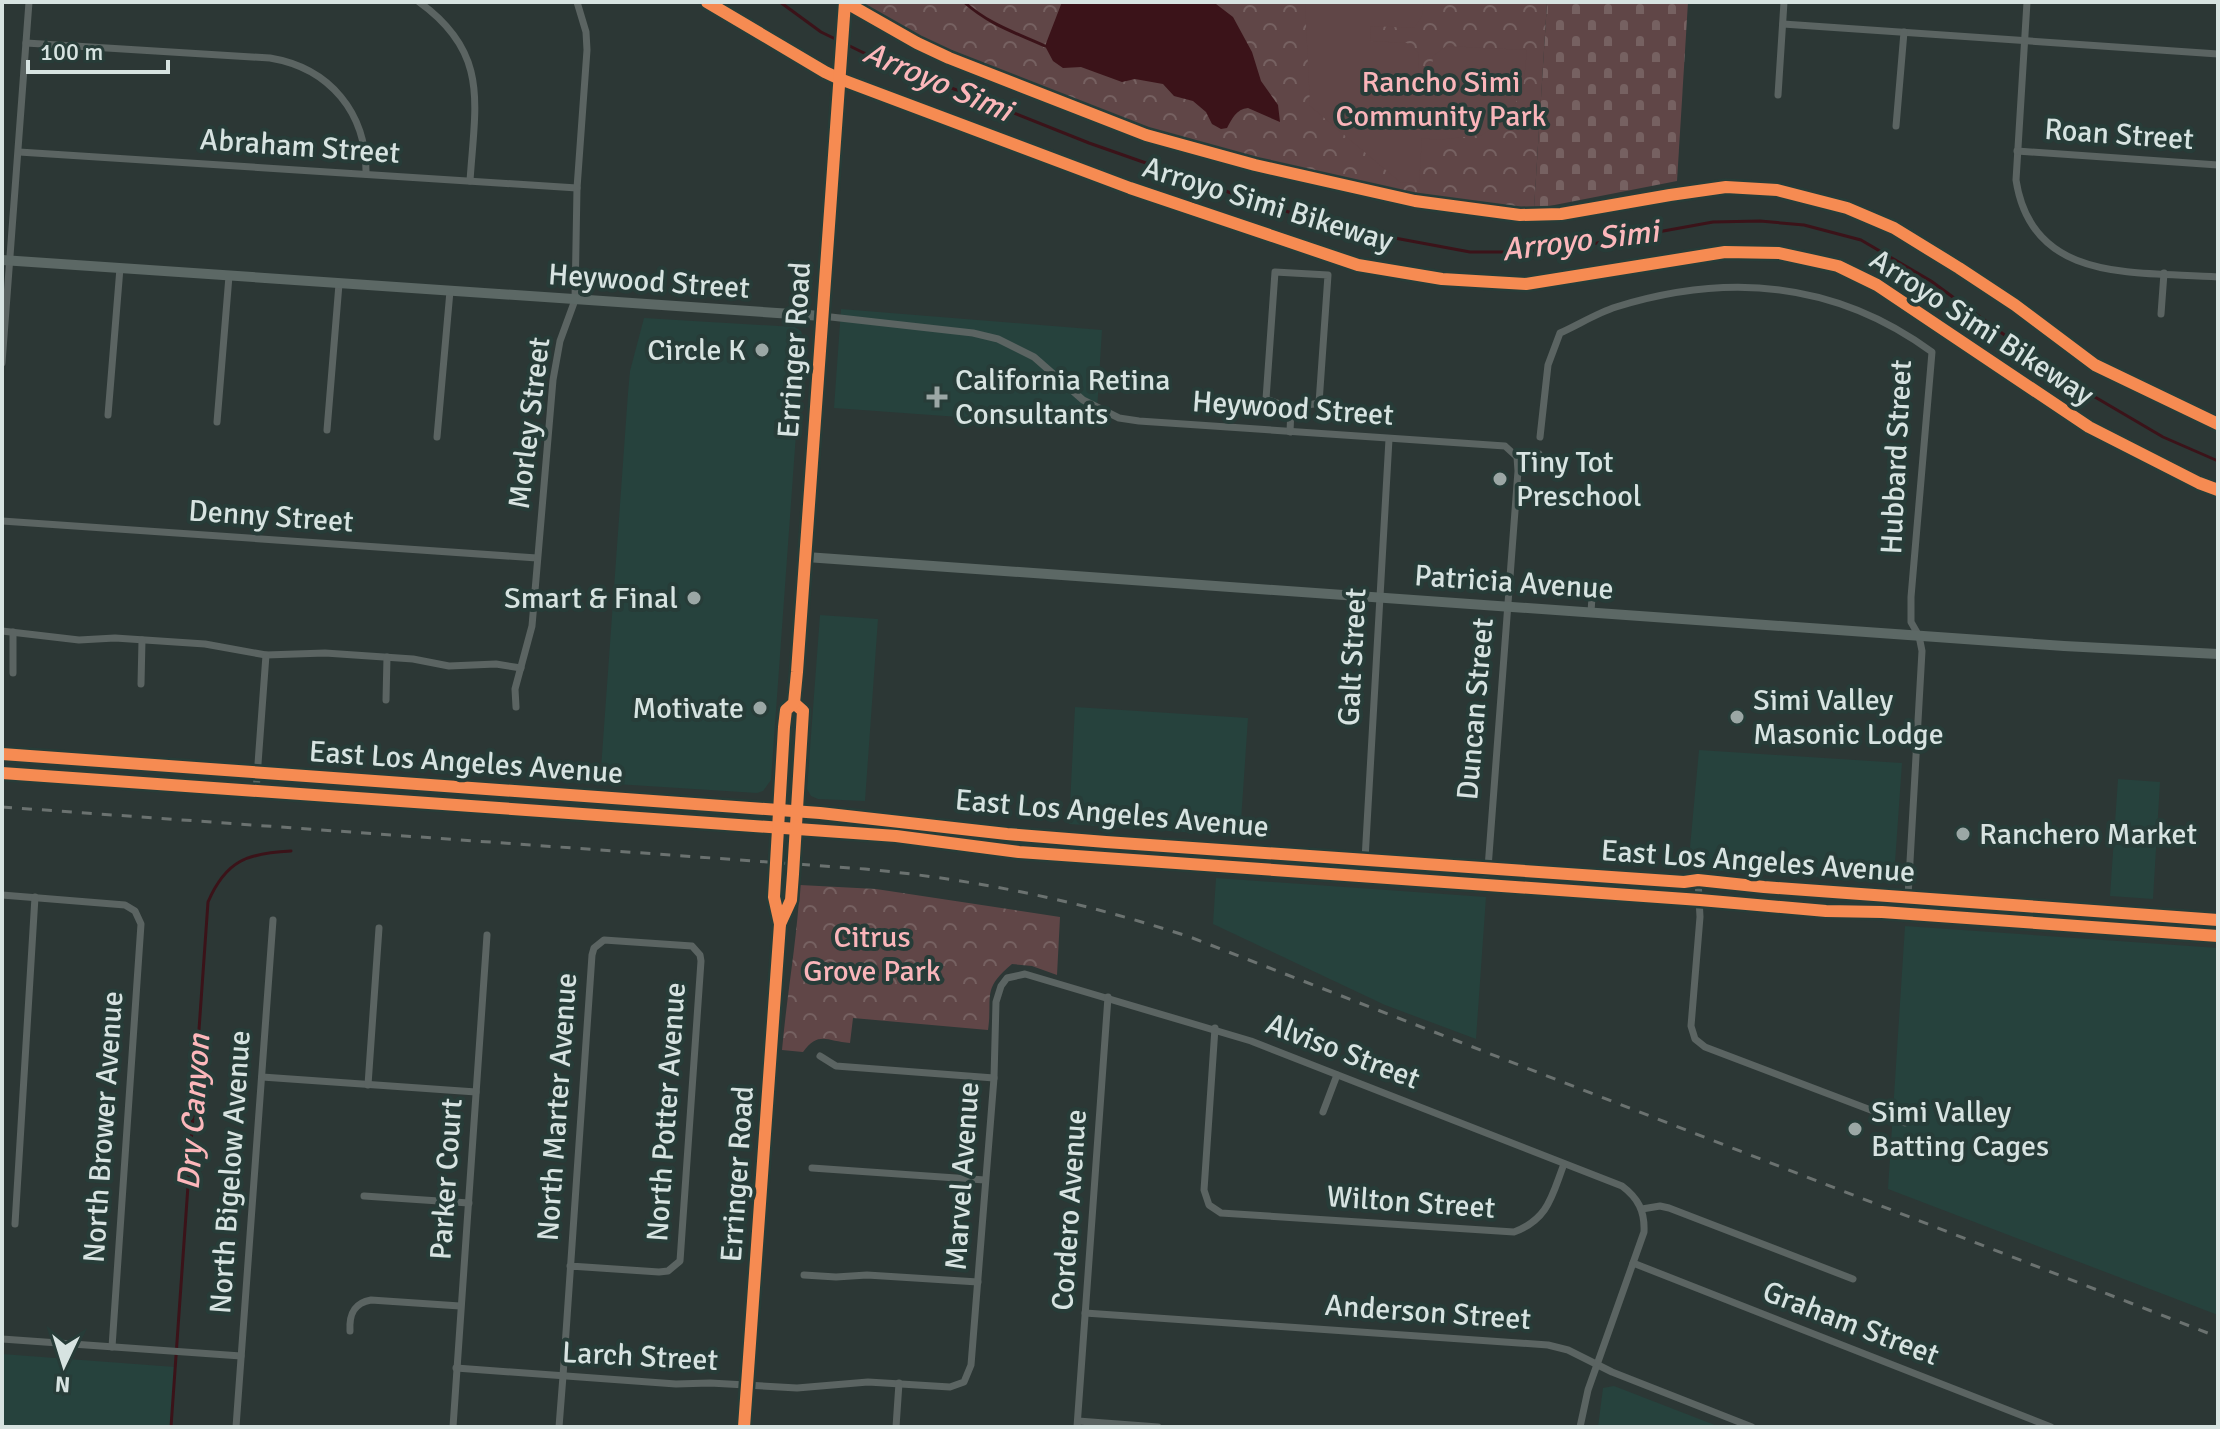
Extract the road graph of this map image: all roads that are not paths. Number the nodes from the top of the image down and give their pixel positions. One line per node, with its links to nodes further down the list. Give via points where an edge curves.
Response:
1 (29, 2): 10 (street)
2 (419, 2): 18 (street, via 446,23 471,66 475,102)
3 (577, 2): 19 (street, Morley Street, via 587,50)
4 (1784, 2): 7 (street)
5 (2027, 2): 9 (street)
6 (844, 5): 29 (street, Erringer Road)
7 (1783, 24): 8 (street); 12 (street)
8 (1904, 32): 9 (street); 13 (street)
9 (2024, 41): 11 (street); 14 (street)
10 (26, 43): 15 (street); 17 (street, via 270,58 299,65 329,83 351,109 364,141)
11 (2218, 54)
12 (1778, 95)
13 (1896, 126)
14 (2017, 151): 16 (street, Roan Street); 22 (street, via 2018,195 2036,232 2070,259 2091,267)
15 (19, 152): 17 (street, Abraham Street); 20 (street)
16 (2218, 165)
17 (366, 174): 18 (street, Abraham Street)
18 (470, 181): 19 (street, Abraham Street)
19 (577, 188): 27 (street, Morley Street)
20 (6, 260): 21 (street, Heywood Street); 30 (street)
21 (120, 268): 23 (street, Heywood Street); 32 (street)
22 (2164, 273): 24 (street); 28 (street)
23 (229, 276): 25 (street, Heywood Street); 33 (street)
24 (2218, 277)
25 (339, 284): 26 (street, Heywood Street); 34 (street)
26 (450, 291): 27 (street, Heywood Street); 36 (street)
27 (575, 300): 29 (street, Heywood Street); 43 (street, Morley Street, via 553,380)
28 (2161, 314)
29 (822, 316): 35 (street, Heywood Street, via 998,339 1034,357 1083,400 1119,418); 42 (street, Erringer Road)
30 (2, 363)
31 (1291, 408): 31 (street, via 1266,399 1275,272 1328,275 1319,403); 35 (street)
32 (108, 415)
33 (217, 422)
34 (327, 430)
35 (1290, 432): 38 (street, Heywood Street)
36 (437, 437)
37 (1540, 437): 50 (street, Hubbard Street, via 1548,365 1560,333 1614,308 1715,286 1775,287 1852,308 1903,331 1932,352 1911,597 1911,622)
38 (1389, 439): 40 (street, Heywood Street, via 1505,446); 44 (street, Galt Street)
39 (1539, 454): 40 (street)
40 (1517, 457): 46 (street, Duncan Street)
41 (2, 521): 43 (street, Denny Street)
42 (806, 557): 44 (street, Patricia Avenue); 59 (street, Erringer Road)
43 (537, 558): 55 (street, Morley Street, via 532,626)
44 (1379, 596): 46 (street, Patricia Avenue); 69 (street, Galt Street)
45 (1592, 597): 47 (street)
46 (1507, 607): 47 (street, Patricia Avenue); 70 (street, Duncan Street)
47 (1591, 612): 50 (street, Patricia Avenue)
48 (2, 631): 49 (street)
49 (13, 632): 51 (street); 56 (street)
50 (1919, 636): 52 (street, Patricia Avenue); 76 (street, Hubbard Street)
51 (142, 640): 53 (street); 57 (street)
52 (2218, 654)
53 (266, 655): 54 (street); 63 (street)
54 (387, 657): 55 (street); 58 (street)
55 (521, 668): 60 (street, Morley Street)
56 (13, 673)
57 (141, 684)
58 (386, 700)
59 (794, 703): 65 (street, Erringer Road, via 786,710); 66 (street, Erringer Road, via 803,711)
60 (516, 707)
61 (2, 754): 63 (main road, East Los Angeles Avenue)
62 (2, 773): 64 (main road, East Los Angeles Avenue)
63 (258, 773): 64 (street); 65 (main road, East Los Angeles Avenue)
64 (256, 791): 67 (main road, East Los Angeles Avenue)
65 (779, 810): 66 (main road, East Los Angeles Avenue); 67 (street, Erringer Road)
66 (797, 811): 68 (street, Erringer Road); 69 (main road, East Los Angeles Avenue, via 1007,834)
67 (778, 827): 68 (main road, East Los Angeles Avenue); 82 (street, Erringer Road, via 774,897)
68 (796, 829): 71 (main road, East Los Angeles Avenue, via 1019,852); 82 (street, Erringer Road, via 791,900)
69 (1365, 860): 70 (main road, East Los Angeles Avenue); 71 (street, Galt Street)
70 (1488, 868): 72 (main road, East Los Angeles Avenue); 73 (street, Duncan Street)
71 (1364, 877): 73 (main road, East Los Angeles Avenue)
72 (1698, 880): 76 (main road, East Los Angeles Avenue); 77 (street)
73 (1484, 885): 77 (main road, East Los Angeles Avenue)
74 (2, 895): 75 (street)
75 (35, 897): 105 (street); 115 (street, North Brower Avenue, via 125,905 141,924)
76 (1908, 898): 78 (street, Hubbard Street); 79 (main road, East Los Angeles Avenue)
77 (1700, 900): 78 (main road, East Los Angeles Avenue); 98 (street, via 1691,1026 1695,1039)
78 (1907, 914): 84 (main road, East Los Angeles Avenue)
79 (2144, 915): 81 (main road, East Los Angeles Avenue); 84 (main road)
80 (273, 920): 93 (street, North Bigelow Avenue)
81 (2218, 920)
82 (780, 924): 122 (street, Erringer Road)
83 (379, 928): 95 (street)
84 (2149, 932): 86 (main road, East Los Angeles Avenue)
85 (487, 935): 96 (street, Parker Court)
86 (2218, 936)
87 (697, 950): 107 (street, North Marter Avenue, via 611,940 594,948); 107 (street, North Potter Avenue, via 701,961 680,1261 659,1272)
88 (1011, 977): 89 (street, Alviso Street, via 1025,974); 94 (street, Marvel Avenue, via 996,1002)
89 (1108, 997): 90 (street, Alviso Street); 112 (street, Cordero Avenue)
90 (1215, 1028): 92 (street, Alviso Street); 99 (street, Wilton Street, via 1204,1190 1215,1210 1514,1232 1543,1214)
91 (820, 1056): 94 (street, via 836,1066)
92 (1337, 1075): 97 (street); 99 (street, Alviso Street)
93 (262, 1077): 95 (street); 116 (street, North Bigelow Avenue)
94 (994, 1078): 101 (street, Marvel Avenue)
95 (368, 1085): 96 (street)
96 (476, 1092): 103 (street, Parker Court)
97 (1323, 1112)
98 (1905, 1123)
99 (1564, 1164): 104 (street, Alviso Street, via 1622,1186)
100 (812, 1168): 101 (street)
101 (985, 1180): 110 (street, Marvel Avenue)
102 (364, 1196): 103 (street)
103 (469, 1203): 111 (street, Parker Court)
104 (1642, 1209): 106 (street, via 1644,1232); 109 (street, via 1669,1208)
105 (15, 1224)
106 (1633, 1263): 117 (street); 132 (street, Graham Street)
107 (570, 1266): 119 (street, North Marter Avenue)
108 (804, 1275): 110 (street)
109 (1853, 1279)
110 (978, 1282): 120 (street, Marvel Avenue, via 971,1365)
111 (460, 1306): 113 (street, via 362,1301 350,1315); 118 (street, Parker Court)
112 (1085, 1313): 117 (street, Anderson Street, via 1548,1345); 123 (street, Cordero Avenue)
113 (350, 1331)
114 (2, 1339): 115 (street)
115 (112, 1347): 116 (street)
116 (241, 1356): 124 (street, North Bigelow Avenue)
117 (1597, 1365): 130 (street); 131 (street, Anderson Street)
118 (456, 1368): 119 (street, Larch Street); 125 (street, Parker Court)
119 (563, 1376): 122 (street, Larch Street); 126 (street, North Marter Avenue)
120 (964, 1382): 121 (street, Larch Street, via 950,1387)
121 (899, 1383): 122 (street, Larch Street); 128 (street)
122 (747, 1386): 127 (street, Erringer Road)
123 (1077, 1424): 129 (street)
124 (236, 1427)
125 (453, 1427)
126 (559, 1427)
127 (744, 1427)
128 (896, 1427)
129 (1158, 1427)
130 (1580, 1427)
131 (1752, 1427)
132 (2051, 1427)

